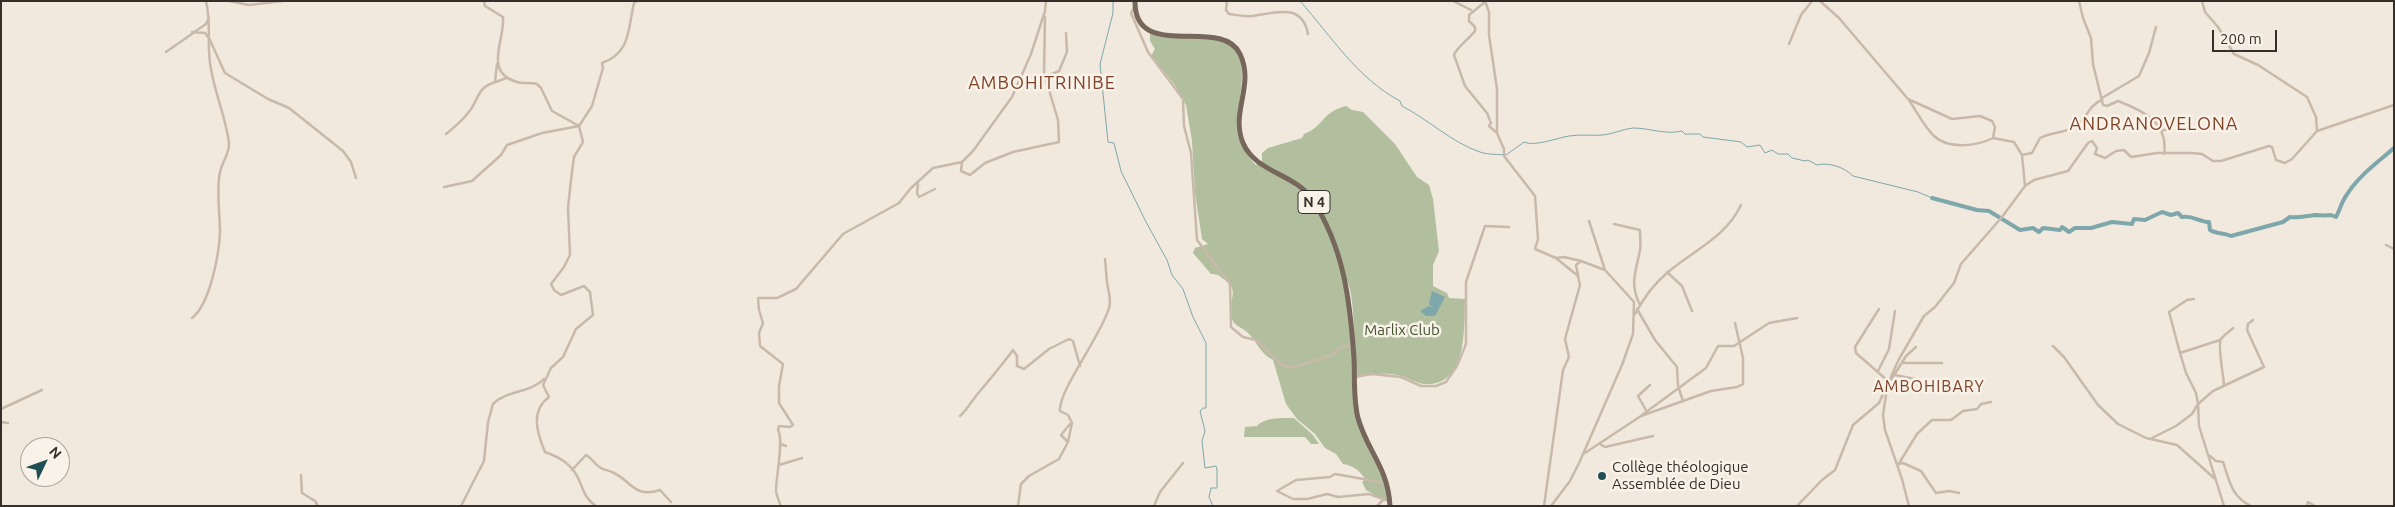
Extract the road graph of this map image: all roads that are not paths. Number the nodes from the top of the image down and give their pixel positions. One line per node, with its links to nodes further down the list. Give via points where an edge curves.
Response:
1 (206, 1): 17 (street)
2 (229, 1): 3 (street, via 249,5)
3 (283, 1)
4 (484, 1): 25 (street, via 485,6 503,17)
5 (638, 1): 32 (street, via 634,3 629,35 622,49 602,63 592,106)
6 (1046, 1): 16 (street)
7 (1226, 1): 21 (street, via 1229,14 1250,16 1273,10 1295,15 1304,23)
8 (1452, 1): 15 (street)
9 (1812, 1): 23 (street, via 1800,15)
10 (1820, 1): 29 (street, via 1879,62)
11 (2079, 1): 30 (street, via 2091,38 2093,64)
12 (2202, 1): 35 (street, via 2205,12 2234,54 2258,65 2308,97 2316,117)
13 (1485, 2): 15 (street); 36 (street, via 1489,12 1497,89)
14 (1135, 3): 73 (main road, N 4, via 1140,20 1153,32 1166,36 1215,38 1237,49 1246,71 1239,123 1243,143 1258,162 1296,183 1311,197 1346,279); 73 (street, via 1132,12 1148,52 1183,100 1184,126 1191,153 1196,240 1230,284 1231,327 1243,337 1256,340 1281,364 1291,368 1332,356 1338,348)
15 (1472, 10): 36 (street, via 1469,21 1475,32 1454,55 1465,86 1487,113 1489,126)
16 (1045, 11): 26 (street); 41 (street, via 1012,97)
17 (210, 17): 19 (street, via 206,24); 22 (street)
18 (2156, 27): 30 (street, via 2139,76)
19 (192, 32): 22 (street, via 205,33); 24 (street)
20 (1066, 33): 26 (street, via 1067,52 1059,71)
21 (1308, 34)
22 (209, 38): 42 (street, via 225,73 289,108 343,151); 66 (street, via 211,71 228,144 220,172 220,233 214,269 199,313)
23 (1789, 44)
24 (166, 52)
25 (497, 63): 27 (street); 28 (street)
26 (1044, 76): 41 (street, via 1058,120 1059,142 1013,152 985,163 970,175 961,171)
27 (506, 78): 28 (street); 32 (street, via 537,84 552,111)
28 (495, 82): 37 (street, via 481,91 461,121)
29 (1908, 99): 38 (street, via 1935,136 1943,141 1973,145); 38 (street, via 1952,119 1985,117 1995,127)
30 (2102, 99): 33 (street, via 2104,106 2117,101 2129,105 2149,117); 39 (street, via 2088,111 2080,124 2040,138 2032,153)
31 (2394, 105): 35 (street)
32 (579, 126): 45 (street, via 542,133 507,145 472,181); 82 (street, via 583,142 574,157 568,208 570,255 551,284 562,294 584,286 590,292 593,315 576,329 564,357)
33 (2162, 130): 34 (street); 40 (street, via 2166,142)
34 (2169, 130)
35 (2317, 131): 40 (street, via 2285,163 2276,160 2269,146 2221,161 2213,161 2197,153)
36 (1497, 133): 53 (street, via 1504,154 1535,196 1538,239 1535,249)
37 (446, 134)
38 (1993, 138): 39 (street, via 2014,142)
39 (2022, 154): 44 (street)
40 (2164, 154): 44 (street, via 2131,157 2120,150 2105,158 2095,154 2097,148 2092,141 2068,171 2034,180)
41 (962, 162): 43 (street, via 933,168)
42 (356, 178)
43 (919, 182): 46 (street, via 919,198); 103 (street, via 900,203 843,234 796,289 777,298 758,298 763,323 758,333 760,346 783,364 779,403 793,425 780,426)
44 (2025, 186): 85 (street, via 1961,264 1954,283 1924,316)
45 (444, 187)
46 (935, 190)
47 (1742, 205): 57 (street, via 1721,234)
48 (1590, 221): 56 (street)
49 (1614, 224): 60 (street, via 1640,230 1640,251 1634,280 1634,294)
50 (1509, 228): 83 (street, via 1485,226 1466,282 1466,344 1446,382 1421,386 1401,377 1372,374)
51 (2386, 246): 52 (street)
52 (2394, 249)
53 (1556, 258): 55 (street, via 1564,256); 58 (street)
54 (1106, 259): 79 (street, via 1110,306)
55 (1581, 261): 56 (street); 58 (street, via 1576,265)
56 (1605, 270): 65 (street, via 1634,302)
57 (1667, 272): 60 (street); 63 (street, via 1682,286)
58 (1578, 276): 127 (street, via 1580,286 1565,340 1569,357 1563,370)
59 (2194, 299): 76 (street, via 2169,312)
60 (1640, 305): 61 (street)
61 (1637, 309): 65 (street); 88 (street, via 1655,340 1677,367)
62 (1879, 310): 80 (street, via 1855,346 1856,353)
63 (1692, 311)
64 (1895, 311): 80 (street, via 1889,349)
65 (1634, 315): 106 (street, via 1633,334 1622,365)
66 (192, 318)
67 (1797, 318): 72 (street, via 1769,323)
68 (2252, 320): 87 (street, via 2247,330 2264,367)
69 (1735, 323): 72 (street)
70 (2233, 328): 71 (street)
71 (2220, 340): 76 (street); 87 (street)
72 (1740, 342): 88 (street, via 1734,346 1718,346 1706,368); 90 (street, via 1743,384)
73 (1353, 345): 83 (main road, N 4)
74 (2053, 346): 101 (street, via 2098,405 2118,424)
75 (1916, 347): 77 (street)
76 (2180, 353): 92 (street)
77 (1901, 363): 78 (street); 81 (street)
78 (1942, 363)
79 (1080, 366): 95 (street, via 1073,341 1069,340 1024,369 1017,366 1013,350); 99 (street, via 1066,387 1060,404 1060,411 1068,416)
80 (1878, 371): 85 (street)
81 (1895, 375): 84 (street); 85 (street)
82 (545, 377): 112 (street, via 543,386 548,397 541,403 536,422 540,439 545,452 561,458); 121 (street, via 538,385 524,388 493,404 484,461)
83 (1355, 378): 115 (main road, N 4, via 1358,416)
84 (1916, 379)
85 (1888, 381): 111 (street, via 1883,415); 129 (street, via 1879,403 1853,425 1835,470)
86 (1650, 385): 94 (street, via 1638,396)
87 (2224, 386): 92 (street)
88 (1678, 387): 90 (street); 94 (street)
89 (42, 390): 93 (street)
90 (1682, 400): 96 (street)
91 (1990, 402): 111 (street, via 1977,409 1963,411 1951,420 1932,420 1917,434)
92 (2198, 404): 101 (street, via 2192,414 2176,426); 107 (street, via 2199,426)
93 (1, 409)
94 (1647, 412): 96 (street)
95 (960, 416)
96 (1641, 416): 104 (street)
97 (1, 422): 98 (street)
98 (8, 423)
99 (1071, 424): 102 (street); 102 (street, via 1062,435)
100 (1653, 436): 104 (street, via 1605,447)
101 (2150, 439): 114 (street, via 2177,445)
102 (1068, 442): 124 (street, via 1059,459 1021,484)
103 (780, 444): 105 (street); 110 (street)
104 (1600, 444): 106 (street)
105 (786, 446)
106 (1584, 454): 128 (street, via 1570,481)
107 (2209, 455): 114 (street); 132 (street, via 2223,462 2234,492 2240,501)
108 (802, 458): 110 (street)
109 (1183, 463): 125 (street, via 1160,492)
110 (779, 465): 123 (street, via 776,491)
111 (1898, 465): 116 (street, via 1903,463 1917,468 1936,493); 130 (street)
112 (572, 470): 118 (street, via 586,455 601,469 624,479 632,488 652,493 660,490); 122 (street, via 587,500)
113 (301, 476): 120 (street, via 302,492)
114 (2214, 478): 131 (street)
115 (1387, 483): 117 (street, via 1336,474 1296,480 1277,491 1293,499 1327,494 1338,497 1369,494); 119 (main road, N 4)
116 (1959, 493)
117 (1383, 500): 119 (street); 126 (street)
118 (671, 502)
119 (1390, 503)
120 (318, 506)
121 (461, 506)
122 (596, 506)
123 (781, 506)
124 (1018, 506)
125 (1154, 506)
126 (1377, 506)
127 (1544, 506)
128 (1551, 506)
129 (1797, 506)
130 (1909, 506)
131 (2224, 506)
132 (2251, 506)
133 (2307, 506): 134 (street, via 2308,502)
134 (2315, 506)

